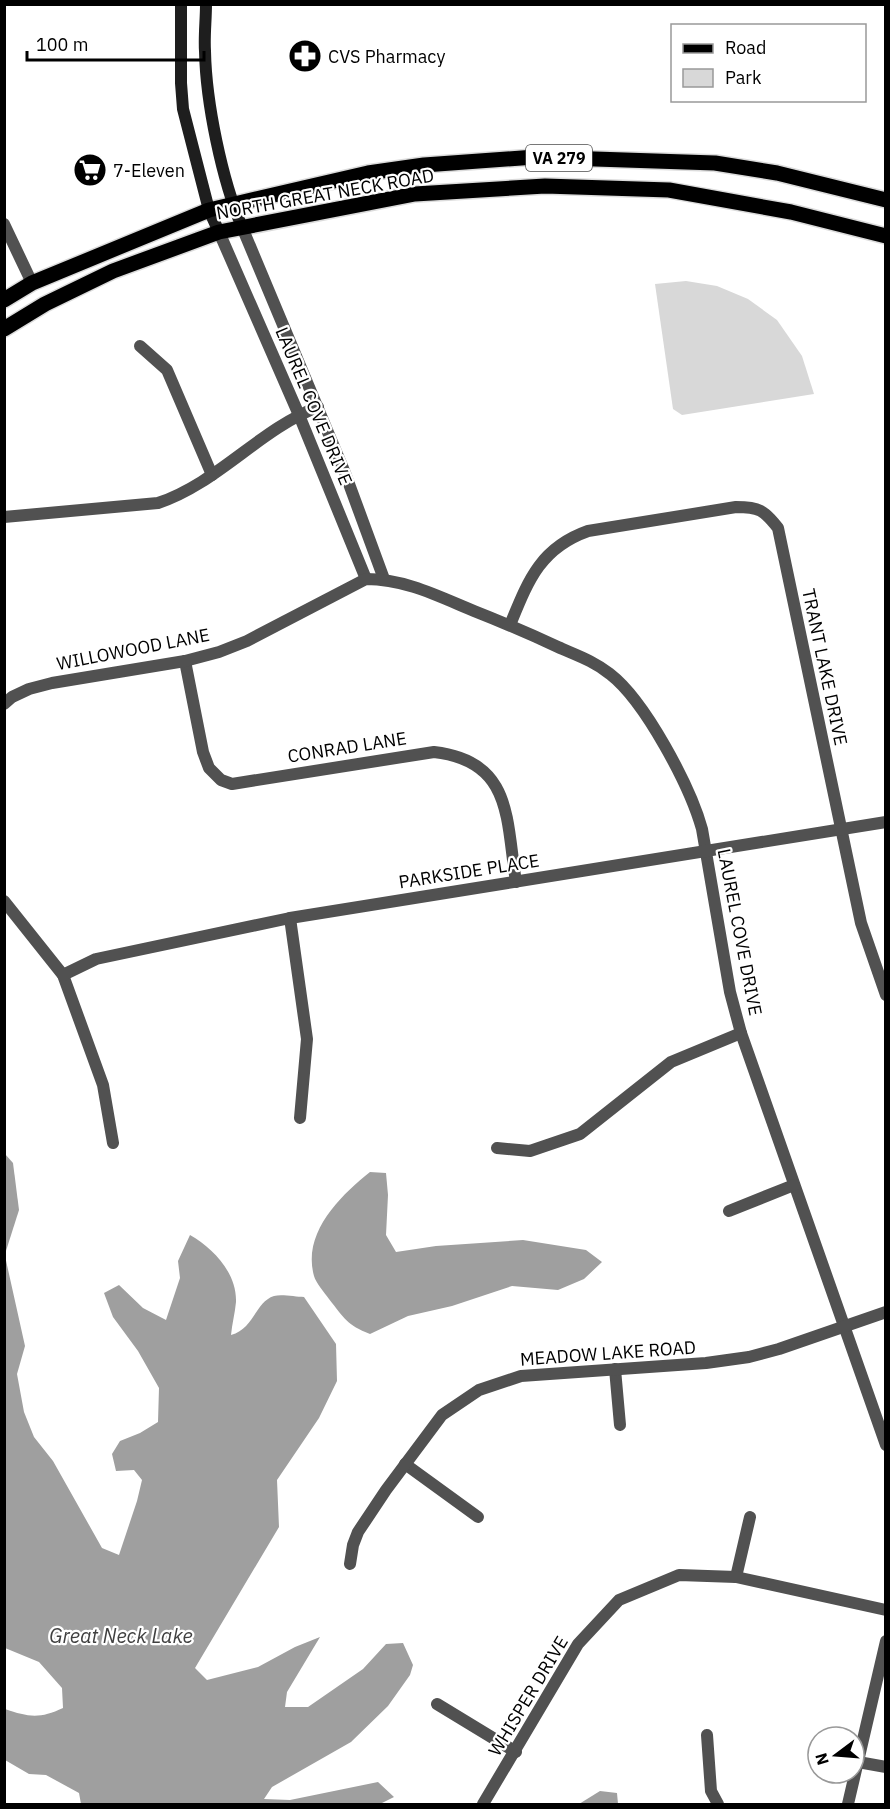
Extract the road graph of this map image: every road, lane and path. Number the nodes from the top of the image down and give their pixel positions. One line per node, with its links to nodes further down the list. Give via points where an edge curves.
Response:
1 (181, 4): 5 (main road, via 183,109)
2 (206, 4): 4 (main road, via 205,51 211,107)
3 (885, 200): 4 (main road, NORTH GREAT NECK ROAD / VA 279, via 777,173 715,163 535,157 368,173)
4 (232, 204): 5 (main road, NORTH GREAT NECK ROAD / VA 279); 7 (main road)
5 (209, 210): 8 (main road); 10 (main road, NORTH GREAT NECK ROAD / VA 279)
6 (4, 224): 10 (street)
7 (242, 227): 8 (main road, NORTH GREAT NECK ROAD / VA 279); 9 (main road, NORTH GREAT NECK ROAD / VA 279, via 415,194 545,186 669,190 791,212); 14 (street, LAUREL COVE DRIVE)
8 (219, 232): 12 (main road, NORTH GREAT NECK ROAD / VA 279, via 112,271); 15 (street, LAUREL COVE DRIVE)
9 (885, 236)
10 (32, 283): 11 (main road, NORTH GREAT NECK ROAD / VA 279)
11 (4, 300)
12 (4, 329)
13 (140, 346): 16 (street, via 167,370)
14 (318, 407): 15 (street); 19 (street, LAUREL COVE DRIVE)
15 (299, 415): 16 (street); 18 (street, LAUREL COVE DRIVE)
16 (212, 475): 17 (street, via 158,503)
17 (4, 517)
18 (366, 579): 19 (street, LAUREL COVE DRIVE); 21 (street, WILLOWOOD LANE, via 247,641)
19 (384, 579): 20 (street, LAUREL COVE DRIVE, via 407,584)
20 (510, 625): 24 (street, TRANT LAKE DRIVE, via 537,567 573,536 736,507 761,510 778,528); 25 (street, LAUREL COVE DRIVE, via 594,663 622,685 688,790 700,820)
21 (185, 661): 22 (street, WILLOWOOD LANE, via 52,683 29,689); 26 (street, CONRAD LANE, via 203,752 209,768 221,780 232,784 434,752 454,754 471,761 498,788)
22 (4, 704)
23 (885, 822): 24 (street, PARKSIDE PLACE)
24 (840, 829): 25 (street, PARKSIDE PLACE); 30 (street, TRANT LAKE DRIVE, via 861,923)
25 (706, 852): 26 (street, PARKSIDE PLACE); 31 (street, LAUREL COVE DRIVE, via 730,992)
26 (516, 882): 28 (street, PARKSIDE PLACE)
27 (4, 901): 29 (street)
28 (290, 918): 29 (street, PARKSIDE PLACE, via 96,959); 32 (street, via 307,1039)
29 (63, 975): 33 (street, via 103,1085)
30 (885, 995)
31 (741, 1033): 34 (street, via 671,1062 580,1134 530,1150); 35 (street, LAUREL COVE DRIVE)
32 (300, 1118)
33 (113, 1143)
34 (496, 1148)
35 (794, 1185): 36 (street); 38 (street, LAUREL COVE DRIVE)
36 (729, 1211)
37 (885, 1312): 38 (street, MEADOW LAKE ROAD)
38 (843, 1327): 39 (street, MEADOW LAKE ROAD, via 749,1357); 41 (street, LAUREL COVE DRIVE)
39 (615, 1369): 40 (street); 42 (street, MEADOW LAKE ROAD, via 521,1376 479,1390 442,1415)
40 (620, 1425)
41 (885, 1445)
42 (405, 1464): 43 (street); 45 (street, MEADOW LAKE ROAD, via 358,1532)
43 (477, 1517)
44 (750, 1517): 46 (street)
45 (350, 1564)
46 (736, 1577): 47 (street, WHISPER DRIVE); 52 (street, WHISPER DRIVE, via 680,1575 619,1600 578,1644)
47 (885, 1610)
48 (885, 1641): 50 (street)
49 (437, 1704): 52 (street)
50 (866, 1726)
51 (707, 1735): 57 (street, via 711,1791)
52 (516, 1752): 56 (street, WHISPER DRIVE)
53 (866, 1763): 54 (street)
54 (885, 1767)
55 (853, 1785): 58 (street)
56 (483, 1804)
57 (718, 1804)
58 (848, 1804)

